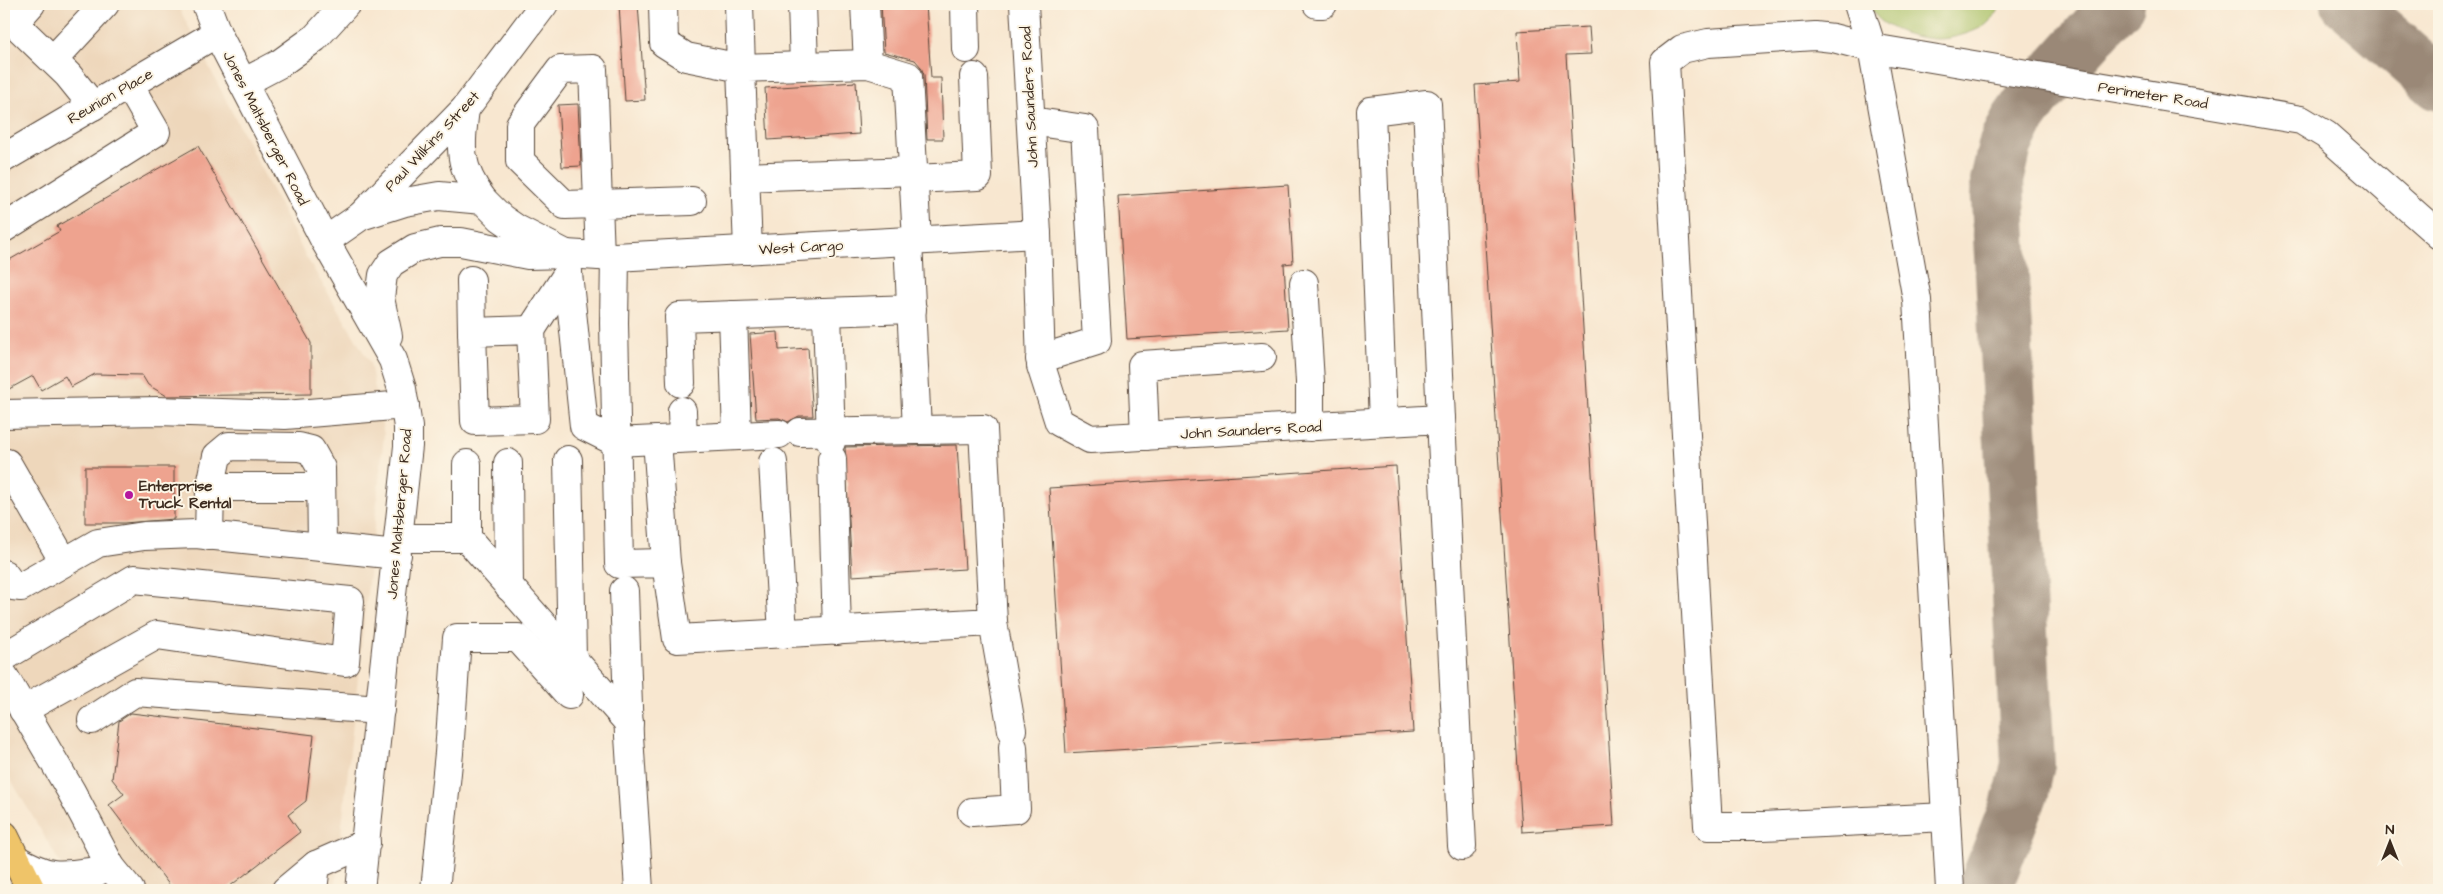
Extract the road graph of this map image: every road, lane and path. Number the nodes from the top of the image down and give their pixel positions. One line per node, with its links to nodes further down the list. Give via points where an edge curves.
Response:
1 (105, 4): 18 (street)
2 (206, 4): 15 (street, Jones Maltsberger Road)
3 (346, 4): 23 (street, via 315,38 279,64)
4 (544, 4): 26 (street, Paul Wilkins Street)
5 (663, 4): 21 (street, via 664,43 686,57)
6 (739, 4): 21 (street)
7 (802, 4): 20 (street)
8 (865, 4): 19 (street)
9 (965, 4): 17 (street)
10 (1024, 4): 27 (street, John Saunders Road)
11 (1317, 4): 12 (street)
12 (1323, 4)
13 (1858, 4): 16 (street)
14 (13, 18): 18 (street)
15 (217, 34): 23 (street, Jones Maltsberger Road); 24 (street, Reunion Place)
16 (1872, 48): 37 (street, Perimeter Road, via 2301,120 2326,135); 96 (street, via 1917,300); 96 (street, Perimeter Road, via 1815,36 1708,43 1682,49 1665,62 1708,826)
17 (966, 49)
18 (53, 60): 25 (street)
19 (868, 64): 20 (street); 29 (street, via 908,76)
20 (804, 65): 21 (street)
21 (741, 68): 30 (street)
22 (974, 77): 29 (street, via 978,176)
23 (243, 83): 38 (street, Jones Maltsberger Road)
24 (129, 85): 25 (street, Reunion Place); 35 (street, via 156,132)
25 (93, 106): 28 (street, Reunion Place)
26 (465, 109): 31 (street, West Cargo, via 461,142 463,161 469,182); 34 (street, Paul Wilkins Street)
27 (1031, 121): 36 (street, John Saunders Road); 51 (street, via 1085,128 1097,341)
28 (4, 158)
29 (913, 175): 30 (street); 39 (street)
30 (745, 177): 40 (street)
31 (483, 200): 34 (street, via 439,196 405,202); 42 (street, West Cargo, via 501,218)
32 (692, 202): 33 (street)
33 (598, 204): 33 (street, via 594,69 560,70 520,124 520,161 566,205); 41 (street)
34 (361, 216): 38 (street, Paul Wilkins Street)
35 (4, 228)
36 (1037, 234): 39 (street, West Cargo); 51 (street, John Saunders Road)
37 (2439, 235)
38 (325, 241): 52 (street, Jones Maltsberger Road)
39 (913, 241): 40 (street, West Cargo); 45 (street)
40 (748, 250): 41 (street, West Cargo)
41 (607, 257): 42 (street, West Cargo); 64 (street)
42 (567, 264): 48 (street); 52 (street, West Cargo, via 461,242 440,242 415,248 390,263 383,275 380,298); 64 (street, via 584,426)
43 (470, 280): 49 (street)
44 (1304, 283): 59 (street)
45 (912, 309): 46 (street); 60 (street)
46 (827, 312): 47 (street); 66 (street)
47 (733, 315): 53 (street, via 679,317); 61 (street)
48 (531, 330): 49 (street); 49 (street, via 535,419 509,420 474,421)
49 (472, 332)
50 (1262, 357): 62 (street, via 1142,365)
51 (1040, 359): 62 (street, John Saunders Road, via 1059,422 1090,440)
52 (393, 360): 54 (street, Jones Maltsberger Road)
53 (681, 383)
54 (405, 405): 56 (street, via 285,415 157,411); 75 (street, Jones Maltsberger Road, via 408,446)
55 (682, 411): 63 (street)
56 (4, 414)
57 (1441, 419): 58 (street, John Saunders Road); 58 (street, via 1427,104 1371,111); 99 (street)
58 (1384, 422): 59 (street, John Saunders Road)
59 (1310, 427): 62 (street, John Saunders Road)
60 (917, 430): 66 (street); 82 (street, via 982,428)
61 (737, 436): 63 (street); 65 (street)
62 (1145, 436)
63 (670, 439): 64 (street); 78 (street)
64 (616, 442): 78 (street, via 619,564)
65 (779, 442): 66 (street); 86 (street)
66 (831, 444): 84 (street)
67 (568, 460): 88 (street)
68 (508, 462): 80 (street)
69 (4, 464): 77 (street, via 7,462)
70 (467, 464): 74 (street)
71 (211, 487): 72 (street); 72 (street, via 217,456 229,446 311,450 321,468); 73 (street)
72 (321, 487): 76 (street)
73 (209, 536): 76 (street); 77 (street, via 144,536 98,543)
74 (467, 538): 75 (street); 80 (street)
75 (398, 546): 76 (street); 85 (street, Jones Maltsberger Road)
76 (322, 547)
77 (64, 562): 79 (street, via 20,587 13,586)
78 (666, 563): 86 (street, via 677,639)
79 (4, 574)
80 (510, 587): 88 (street)
81 (624, 591): 94 (street)
82 (993, 622): 84 (street); 95 (street, via 1012,738 1016,809)
83 (348, 630): 85 (street); 87 (street, via 350,601 134,579); 91 (street, via 345,662 157,634)
84 (837, 631): 86 (street)
85 (388, 632): 92 (street, Jones Maltsberger Road)
86 (783, 634)
87 (4, 657)
88 (572, 658): 94 (street)
89 (4, 676): 91 (street)
90 (569, 695): 108 (street, via 518,638 457,638)
91 (23, 710): 101 (street, via 71,791)
92 (380, 710): 93 (street, via 135,692); 98 (street, Jones Maltsberger Road)
93 (92, 720)
94 (629, 723): 109 (street)
95 (972, 812)
96 (1946, 817): 110 (street)
97 (4, 835): 100 (main road)
98 (366, 843): 102 (street); 107 (street, Jones Maltsberger Road)
99 (1462, 846)
100 (16, 859): 101 (street, via 39,873 47,874); 103 (main road)
101 (104, 869): 104 (street); 105 (street)
102 (315, 877): 106 (street)
103 (31, 890)
104 (76, 890)
105 (130, 890)
106 (286, 890)
107 (360, 890)
108 (435, 890)
109 (639, 890)
110 (1950, 890)

